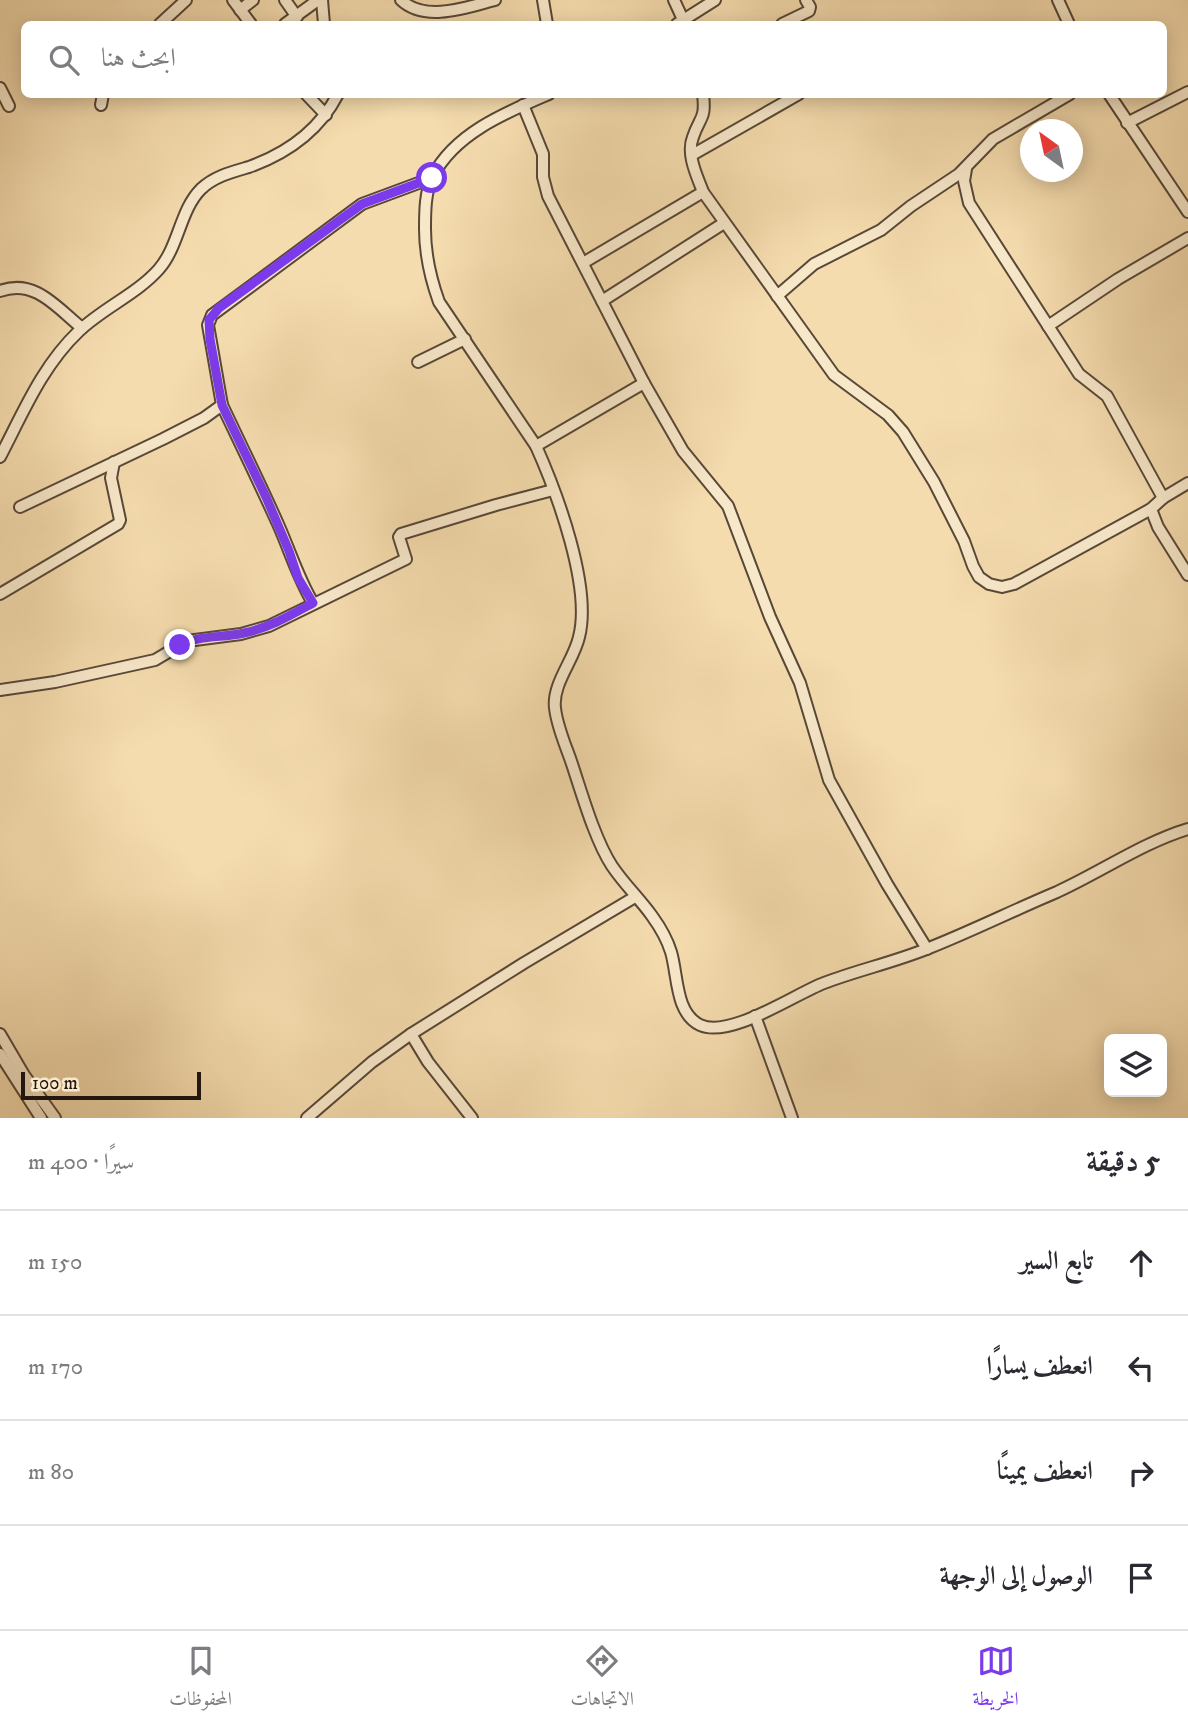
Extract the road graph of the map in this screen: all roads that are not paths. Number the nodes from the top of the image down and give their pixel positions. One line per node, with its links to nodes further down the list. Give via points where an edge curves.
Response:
1 (186, 0): 17 (street)
2 (233, 0): 15 (street)
3 (253, 0): 15 (street)
4 (285, 0): 19 (street)
5 (320, 0): 20 (street); 21 (street)
6 (401, 0): 16 (street, via 411,8)
7 (441, 0): 16 (street)
8 (495, 0): 16 (street)
9 (543, 0): 10 (street); 22 (street)
10 (549, 0)
11 (674, 0): 23 (street)
12 (715, 0): 24 (street)
13 (806, 0): 25 (street, via 809,11)
14 (1058, 0): 26 (street)
15 (240, 10): 18 (street)
16 (446, 13)
17 (163, 21)
18 (249, 21)
19 (290, 21)
20 (291, 21)
21 (324, 21)
22 (546, 21)
23 (681, 21)
24 (685, 21)
25 (788, 21)
26 (1068, 21)
27 (0, 88): 37 (street)
28 (1188, 92): 39 (street)
29 (310, 98): 38 (street)
30 (334, 98): 38 (street)
31 (540, 98): 36 (street)
32 (703, 98): 40 (street, via 705,114 691,139)
33 (792, 98): 40 (street)
34 (1063, 98): 41 (street, via 993,139)
35 (1111, 98): 39 (street)
36 (523, 105): 42 (street, via 468,137 445,157); 47 (street, via 543,154 548,196)
37 (9, 106)
38 (326, 115): 52 (street, via 300,141 268,159 215,178 201,189 161,267)
39 (1127, 123): 44 (street)
40 (692, 155): 43 (street)
41 (966, 169): 49 (street, via 881,230 814,264); 51 (street, via 969,204)
42 (432, 178): 53 (street, via 425,211 429,275 439,302); 56 (street, via 362,204 212,315 208,325)
43 (703, 192): 45 (street); 47 (street)
44 (1188, 212)
45 (724, 223): 49 (street); 50 (street)
46 (1188, 238): 51 (street)
47 (583, 263): 50 (street)
48 (0, 291): 52 (street, via 19,286 34,290)
49 (777, 296): 64 (street, via 834,375 869,398 903,432 934,482 972,566 989,584 1014,584)
50 (602, 301): 55 (street)
51 (1048, 326): 62 (street, via 1079,374 1107,396)
52 (82, 328): 58 (street, via 48,366)
53 (465, 339): 54 (street); 57 (street)
54 (418, 362)
55 (644, 383): 57 (street); 71 (street, via 682,452 728,506 800,683 830,780)
56 (222, 405): 59 (street); 67 (street)
57 (536, 446): 61 (street)
58 (0, 457)
59 (114, 462): 63 (street); 66 (street, via 111,478 118,524)
60 (1188, 484): 62 (street)
61 (553, 490): 67 (street, via 401,534 406,559); 70 (street, via 570,542 583,614 555,707 610,864)
62 (1163, 498): 64 (street)
63 (20, 507)
64 (1150, 509): 65 (street)
65 (1188, 575)
66 (0, 594)
67 (313, 603): 68 (street, via 252,631 187,641 155,660)
68 (0, 690)
69 (1188, 829): 71 (street)
70 (635, 897): 72 (street, via 665,937 683,1007 691,1019 703,1027 718,1027); 74 (street)
71 (927, 949): 72 (street, via 825,982)
72 (755, 1016): 80 (street)
73 (0, 1034): 77 (street)
74 (411, 1034): 78 (street); 79 (street)
75 (0, 1054): 76 (street)
76 (41, 1118)
77 (55, 1118)
78 (307, 1118)
79 (472, 1118)
80 (792, 1118)

